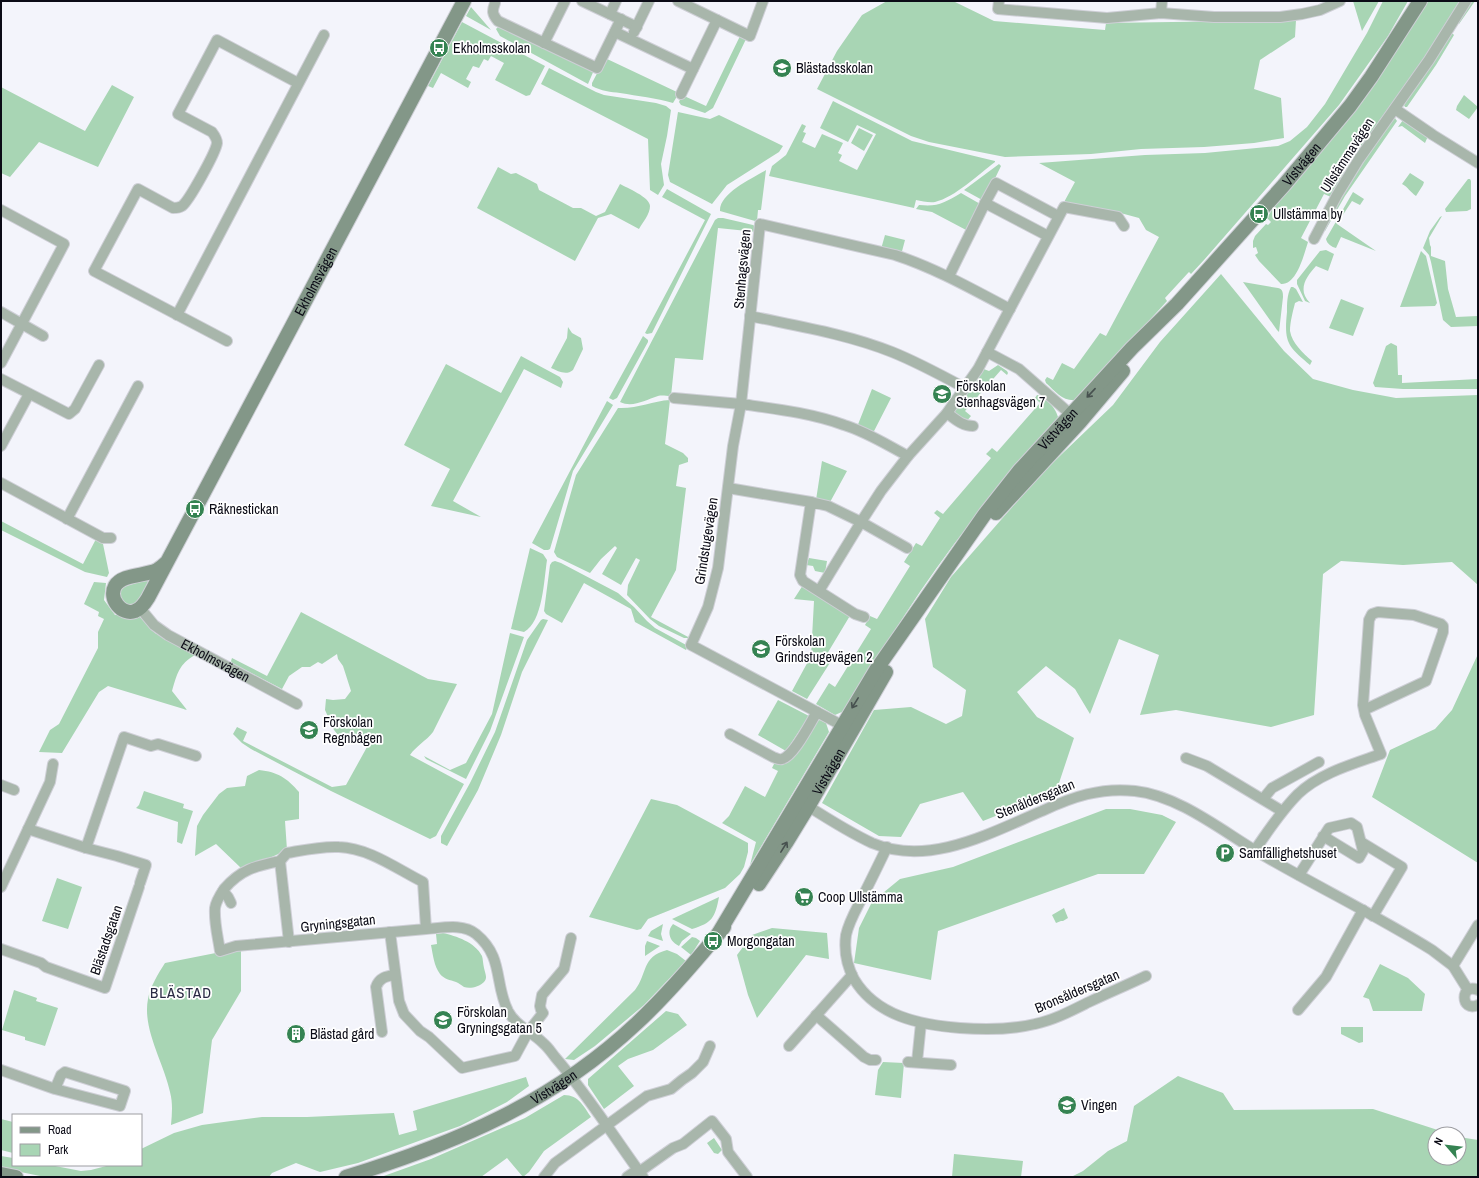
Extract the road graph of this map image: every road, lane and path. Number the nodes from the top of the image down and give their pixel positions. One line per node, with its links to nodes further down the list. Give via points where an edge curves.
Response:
1 (464, 1): 63 (main road, Ekholmsvägen)
2 (565, 1): 22 (street)
3 (582, 1): 15 (street)
4 (616, 1): 15 (street)
5 (649, 1): 18 (street)
6 (678, 1): 17 (street)
7 (763, 1): 17 (street, via 750,36)
8 (999, 1): 14 (street, via 998,9 1107,18)
9 (1162, 1): 14 (street)
10 (1340, 1): 14 (street, via 1320,10 1280,17 1214,17)
11 (1420, 1): 52 (main road, Vistvägen, via 1389,52 1350,106 1284,185 1166,315 1106,393)
12 (1466, 1): 26 (street, Ullstämmavägen)
13 (495, 3): 22 (street, via 493,16)
14 (1161, 13)
15 (610, 14): 16 (street)
16 (621, 19): 18 (street); 19 (street)
17 (717, 20): 23 (street)
18 (637, 27): 21 (street)
19 (615, 32): 21 (street); 22 (street, via 597,68)
20 (324, 35): 24 (street)
21 (631, 40): 23 (street)
22 (544, 43)
23 (693, 69): 25 (street)
24 (298, 83): 37 (street); 37 (street, via 217,40 178,114 212,132 217,141 201,176 188,200 179,208 173,208 138,189 94,271)
25 (681, 94)
26 (1395, 109): 27 (street); 33 (street, Ullstämmavägen, via 1359,159)
27 (1478, 162)
28 (986, 204): 30 (street, via 996,183); 32 (street); 34 (street)
29 (1, 210): 39 (street, via 64,244)
30 (1058, 216): 31 (street, via 1064,207 1118,217); 32 (street)
31 (1124, 226)
32 (1048, 236): 35 (street)
33 (1314, 239)
34 (949, 276): 35 (street, Stenhagsvägen); 38 (street, Stenhagsvägen, via 895,255 760,224)
35 (1010, 309): 42 (street)
36 (1, 312): 39 (street)
37 (177, 315): 41 (street)
38 (750, 316): 47 (street, Stenhagsvägen, via 870,344 913,361); 50 (street, Grindstugevägen)
39 (22, 323): 40 (street); 43 (street)
40 (43, 336)
41 (227, 342)
42 (987, 352): 47 (street); 52 (street, via 1019,369)
43 (1, 363)
44 (99, 365): 48 (street, via 75,409 68,414)
45 (1, 379): 48 (street)
46 (138, 386): 59 (street)
47 (965, 388): 51 (street)
48 (29, 394): 54 (street)
49 (674, 398): 50 (street)
50 (741, 404): 55 (street, via 828,419 860,431); 57 (street, Grindstugevägen)
51 (947, 413): 53 (street, via 962,424); 55 (street)
52 (1076, 418): 70 (main road, Vistvägen, via 990,519 959,551 876,670)
53 (973, 426)
54 (1, 446)
55 (908, 456): 60 (street)
56 (1, 483): 59 (street)
57 (728, 488): 58 (street, Grindstugevägen); 69 (street, Grindstugevägen, via 714,587 691,645)
58 (811, 502): 60 (street, Grindstugevägen, via 828,506); 64 (street, via 800,575 803,582)
59 (67, 519): 61 (street, via 103,538)
60 (861, 522): 62 (street, Grindstugevägen); 64 (street)
61 (111, 538)
62 (907, 548)
63 (167, 562): 65 (main road, Ekholmsvägen); 65 (main road, via 157,570 118,582 114,588 114,601 119,607 130,612)
64 (819, 592): 66 (street)
65 (140, 608): 67 (street, Ekholmsvägen, via 154,625 168,635)
66 (864, 617)
67 (297, 704)
68 (1364, 710): 68 (street, via 1369,620 1372,614 1378,612 1414,615 1441,624 1443,632 1426,682); 80 (street, via 1381,754 1314,783)
69 (817, 712): 70 (street, Grindstugevägen); 71 (street, via 784,759 773,757)
70 (847, 728): 79 (main road, Vistvägen)
71 (730, 734)
72 (196, 756): 85 (street, via 124,737)
73 (1186, 758): 78 (street, via 1208,766)
74 (1319, 762): 78 (street, via 1272,788)
75 (53, 764): 81 (street, via 50,782)
76 (1, 785): 77 (street)
77 (14, 790)
78 (1263, 799): 80 (street)
79 (803, 804): 84 (street, Stenåldersgatan, via 873,843); 117 (main road, Vistvägen, via 770,868 689,969 637,1023)
80 (1282, 811): 86 (street)
81 (28, 829): 85 (street, Blästadsgatan); 89 (street)
82 (1323, 836): 83 (street, via 1328,828 1351,823 1357,827); 83 (street, via 1359,858 1363,851); 88 (street)
83 (1361, 842): 93 (street, via 1402,866)
84 (888, 847): 86 (street, Stenåldersgatan, via 925,851 958,845 1066,800 1088,793 1116,790 1137,791 1168,799); 102 (street, Bronsåldersgatan, via 848,929 845,952)
85 (86, 848): 99 (street, Blästadsgatan, via 146,865 105,988)
86 (1255, 850): 88 (street, Stenåldersgatan)
87 (280, 861): 90 (street, Gryningsgatan, via 242,872); 95 (street, Gryningsgatan, via 287,853 338,847 375,857 423,882); 98 (street, Gryningsgatan)
88 (1299, 875): 92 (street, Stenåldersgatan)
89 (1, 887)
90 (223, 891): 91 (street); 98 (street, Gryningsgatan, via 215,908 220,951 236,946)
91 (231, 903)
92 (1363, 910): 93 (street, Stenåldersgatan); 107 (street, via 1326,977)
93 (1373, 916): 100 (street, Stenåldersgatan, via 1432,950)
94 (1478, 925): 100 (street)
95 (426, 929): 96 (street, Gryningsgatan); 111 (street, Gryningsgatan, via 468,929 486,944 494,955 508,1010 514,1020)
96 (390, 932): 98 (street, Gryningsgatan); 101 (street, Gryningsgatan)
97 (571, 938): 111 (street, Gryningsgatan, via 564,969 542,995 540,1006 544,1013)
98 (289, 942)
99 (1, 949)
100 (1453, 966): 104 (street, Stenåldersgatan)
101 (395, 974): 110 (street, via 378,981 376,987); 111 (street, Gryningsgatan, via 398,1001 404,1014 462,1068 515,1056)
102 (852, 975): 108 (street); 109 (street, Bronsåldersgatan, via 863,992 881,1007)
103 (1146, 976): 109 (street, Bronsåldersgatan, via 1061,1016 1026,1026 974,1029)
104 (1468, 990): 105 (street); 106 (street, Stenåldersgatan, via 1464,997 1467,1004)
105 (1478, 990)
106 (1478, 1005)
107 (1298, 1010)
108 (816, 1015): 113 (street); 114 (street, via 864,1057)
109 (921, 1023): 115 (street, via 912,1062)
110 (382, 1032)
111 (528, 1032): 117 (street, Gryningsgatan, via 544,1043)
112 (710, 1046): 119 (street, via 703,1062 671,1089 647,1096)
113 (789, 1046)
114 (876, 1060)
115 (951, 1065)
116 (1, 1070): 118 (street)
117 (571, 1076): 119 (street); 123 (main road, Vistvägen, via 490,1124 404,1158)
118 (55, 1090): 118 (street, via 120,1106 125,1091 65,1072 61,1075)
119 (606, 1125): 120 (street); 124 (street, via 555,1163)
120 (640, 1173): 125 (street); 126 (street, via 712,1122 726,1139 728,1152)
121 (1, 1174): 122 (main road)
122 (16, 1177)
123 (346, 1177)
124 (544, 1177)
125 (627, 1177)
126 (747, 1177)

